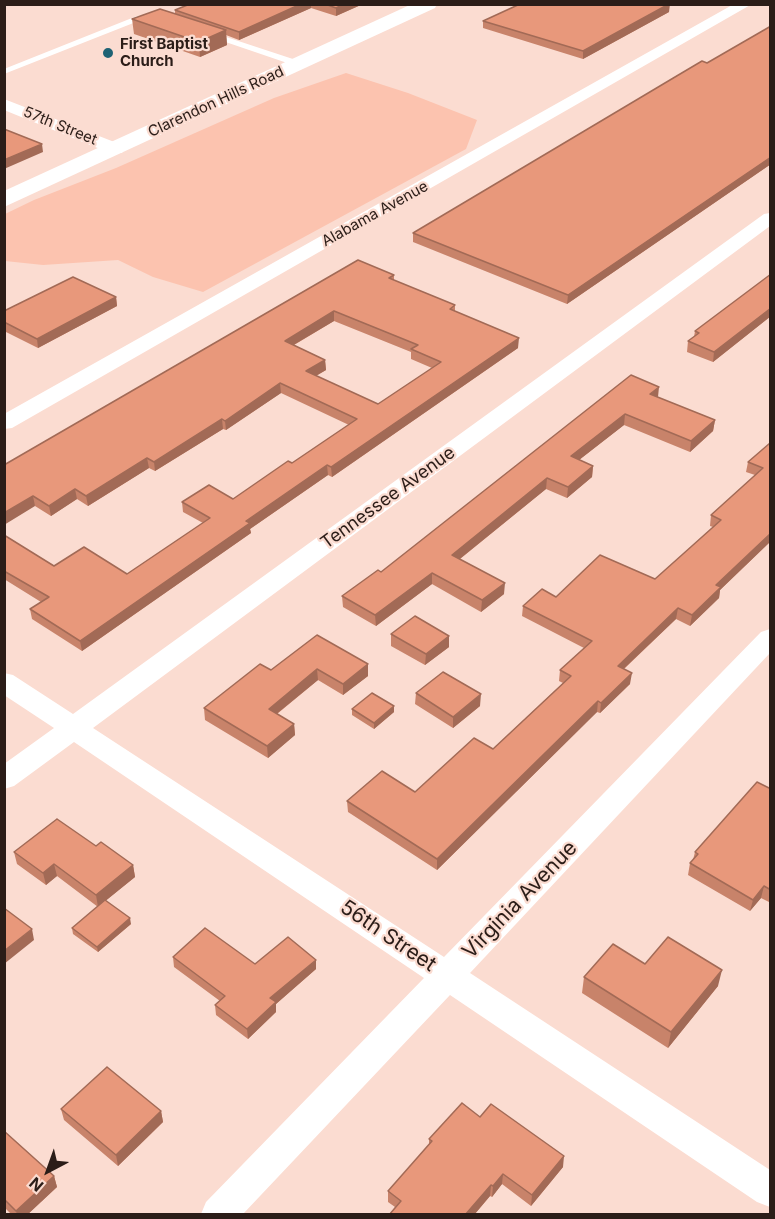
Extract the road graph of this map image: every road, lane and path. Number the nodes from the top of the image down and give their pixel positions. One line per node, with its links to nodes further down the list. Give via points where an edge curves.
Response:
1 (428, 4): 5 (street, Clarendon Hills Road)
2 (745, 4): 11 (street, Alabama Avenue)
3 (156, 17): 6 (lane, via 140,18)
4 (200, 30): 5 (lane)
5 (299, 64): 8 (street, Clarendon Hills Road)
6 (4, 72)
7 (4, 104): 8 (street, 57th Street)
8 (116, 148): 9 (street, Clarendon Hills Road)
9 (4, 200)
10 (771, 218): 14 (street, Tennessee Avenue)
11 (4, 423)
12 (771, 638): 16 (street, Virginia Avenue)
13 (4, 682): 14 (street, 56th Street)
14 (75, 728): 15 (street, Tennessee Avenue); 16 (street, 56th Street)
15 (4, 779)
16 (448, 976): 17 (street, 56th Street); 18 (street, Virginia Avenue)
17 (771, 1190)
18 (219, 1215)

